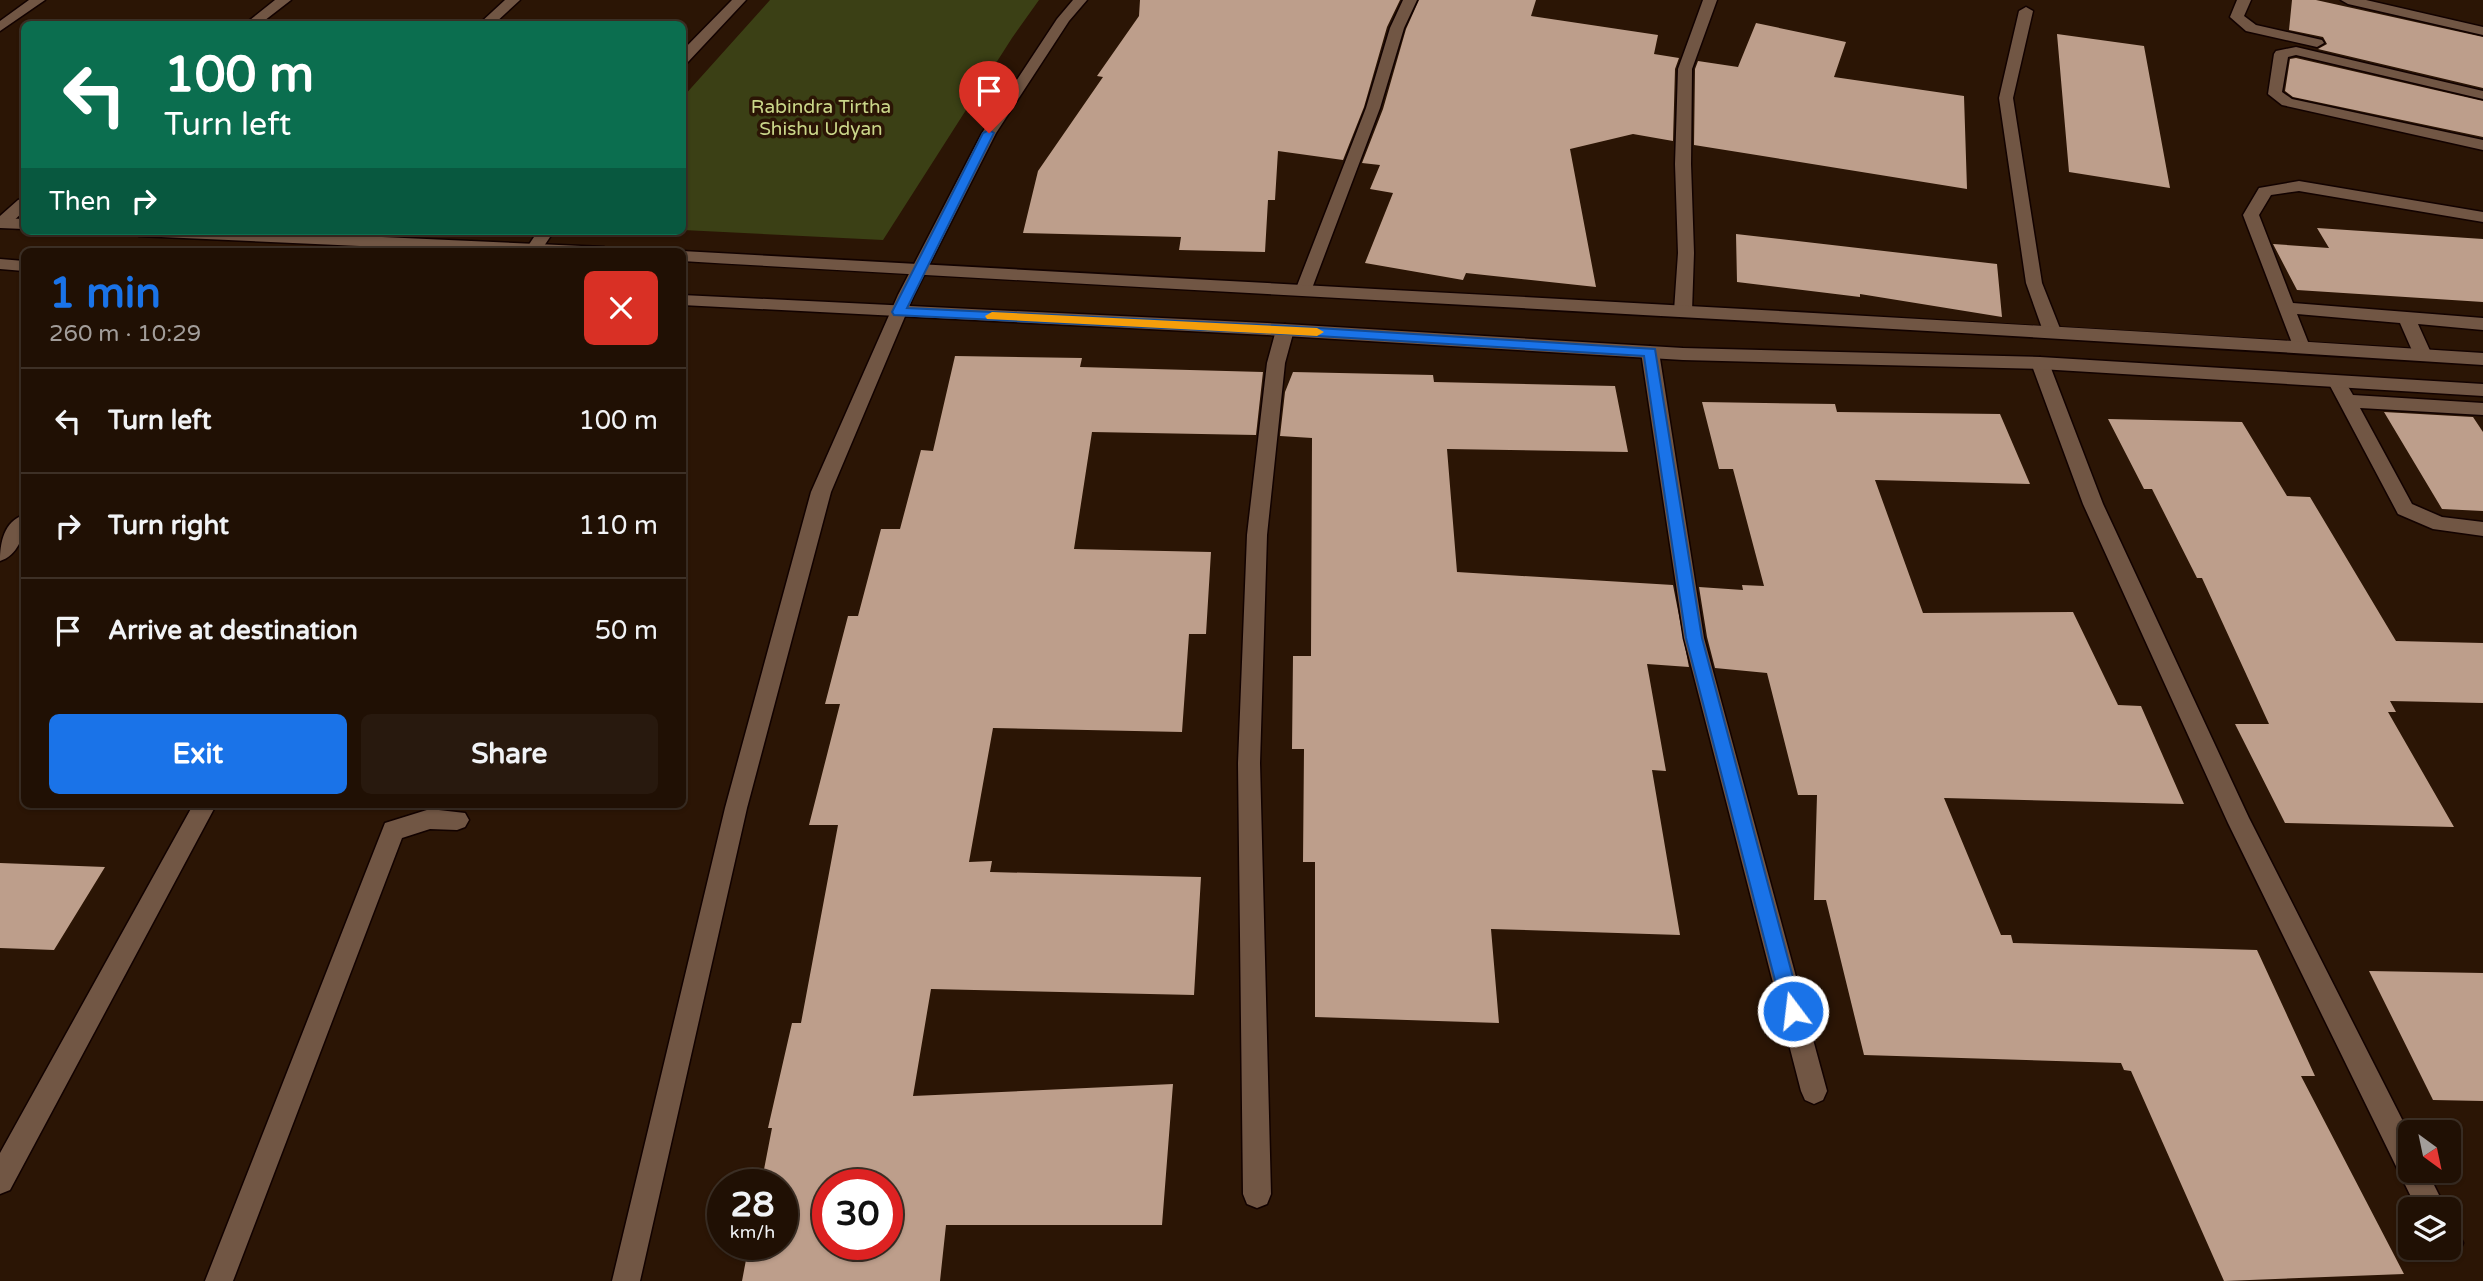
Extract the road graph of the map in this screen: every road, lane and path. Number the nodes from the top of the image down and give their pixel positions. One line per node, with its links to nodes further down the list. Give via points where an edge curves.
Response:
1 (38, 0): 13 (street)
2 (284, 0): 11 (street)
3 (513, 0): 12 (street)
4 (739, 0): 15 (street)
5 (1080, 0): 28 (street, via 989,133)
6 (1410, 0): 29 (street)
7 (1710, 0): 32 (street, via 1685,69)
8 (2244, 0): 16 (street, via 2237,17 2251,27)
9 (2348, 0): 14 (street)
10 (2026, 11): 37 (street, via 2006,98 2034,283)
11 (256, 21)
12 (489, 21)
13 (0, 27)
14 (2483, 30)
15 (686, 57)
16 (2483, 83)
17 (2483, 95): 18 (street, via 2296,51 2281,54 2275,94 2287,102)
18 (2483, 145)
19 (21, 206): 21 (street)
20 (2483, 217): 31 (street, via 2299,186 2265,191 2251,215)
21 (1, 223): 22 (street)
22 (21, 224)
23 (277, 235): 24 (street)
24 (499, 248)
25 (686, 256): 28 (street)
26 (0, 264): 27 (street)
27 (21, 266)
28 (919, 268): 29 (street); 33 (street)
29 (1303, 291): 32 (street)
30 (686, 300): 33 (street)
31 (2287, 308): 34 (street); 38 (street)
32 (1683, 311): 37 (street)
33 (898, 312): 36 (street); 57 (street, via 821,492 736,808)
34 (2407, 318): 35 (street); 40 (street)
35 (2483, 324)
36 (1285, 330): 39 (street); 55 (street, via 1276,363 1257,535 1248,763)
37 (2052, 331): 38 (street)
38 (2301, 347): 40 (street)
39 (1650, 352): 42 (street); 52 (street, via 1694,638)
40 (2423, 355): 41 (street)
41 (2483, 359)
42 (2040, 363): 43 (street); 53 (street, via 2093,503 2235,811)
43 (2337, 382): 44 (street); 45 (street)
44 (2483, 390)
45 (2348, 401): 46 (street); 48 (street, via 2405,509 2444,527)
46 (2483, 409)
47 (21, 526): 49 (street)
48 (2483, 529)
49 (0, 554)
50 (203, 808): 54 (street)
51 (457, 820): 56 (street, via 430,819 393,830)
52 (1814, 1091)
53 (2398, 1140)
54 (0, 1180)
55 (1257, 1194)
56 (219, 1281)
57 (626, 1281)

